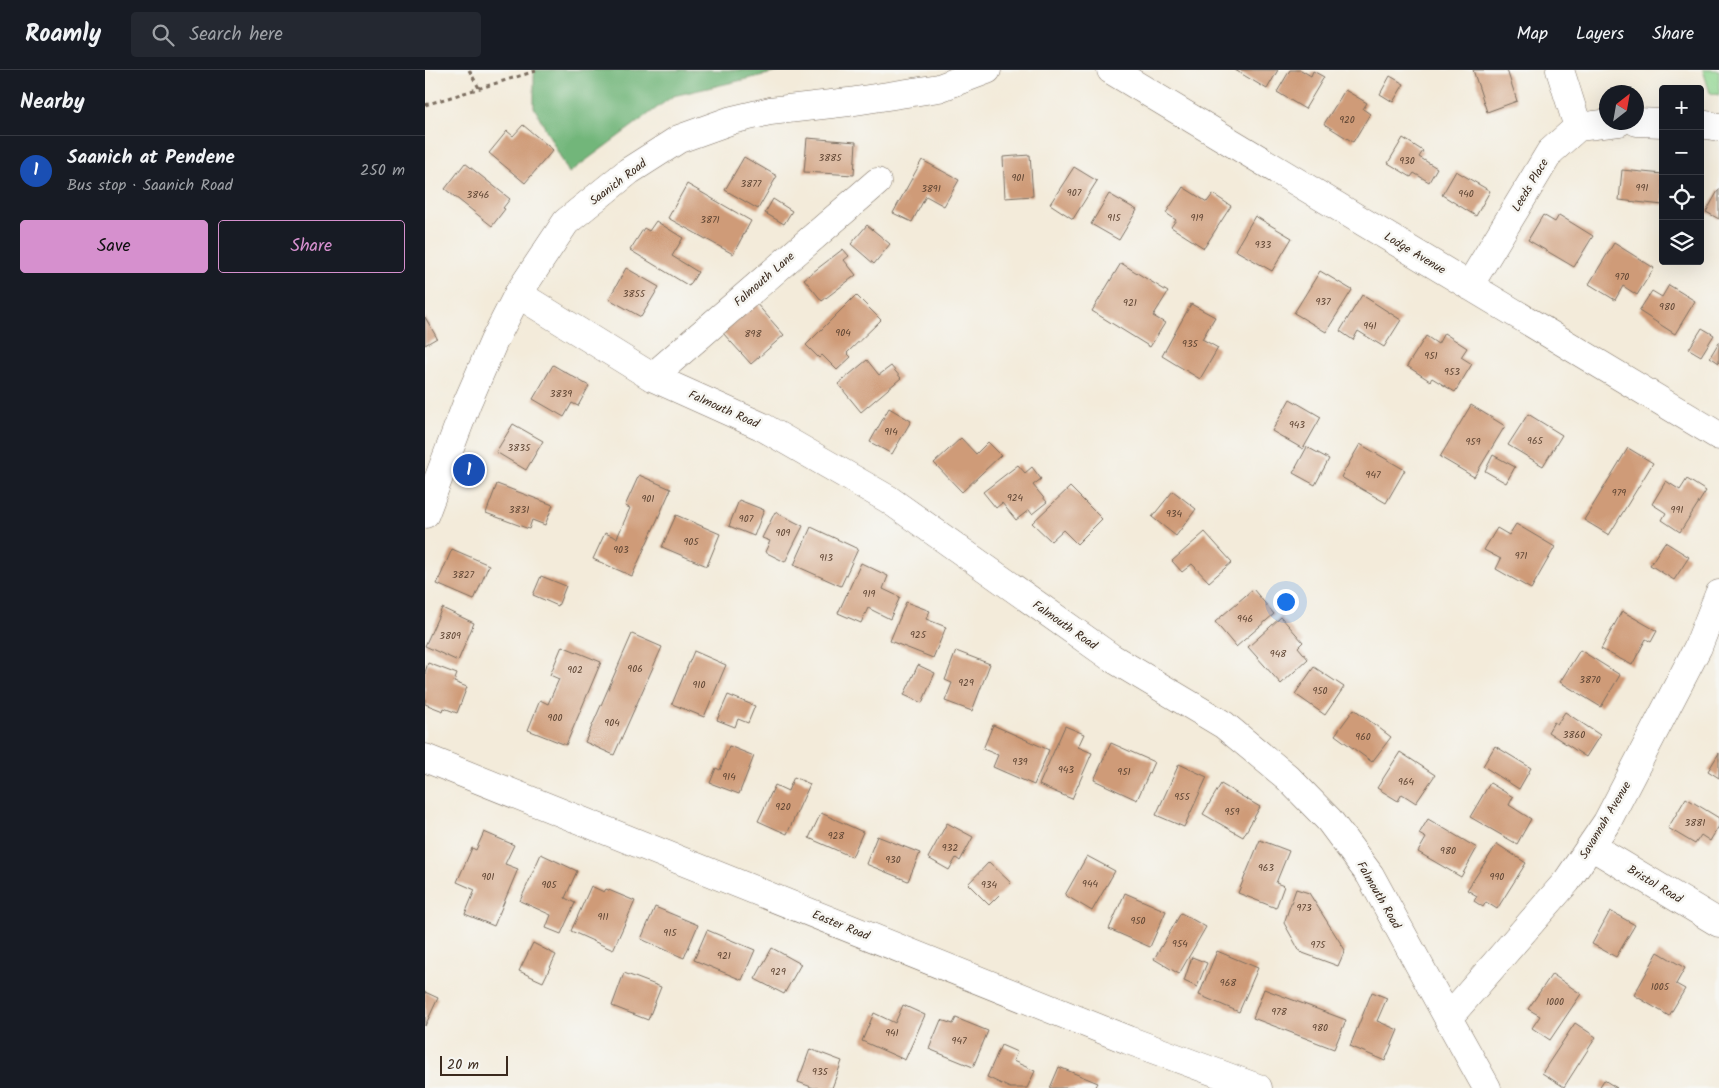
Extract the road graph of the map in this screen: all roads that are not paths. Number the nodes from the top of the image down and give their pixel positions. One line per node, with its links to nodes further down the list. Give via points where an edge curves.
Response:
1 (987, 70): 12 (street, Saanich Road, via 939,88 770,112 732,120 679,139 629,171 566,222)
2 (1111, 70): 11 (street, Lodge Avenue)
3 (1560, 70): 8 (street)
4 (1644, 122): 5 (street)
5 (1659, 123)
6 (1599, 124): 8 (street)
7 (1704, 125): 9 (street)
8 (1578, 127): 11 (street, Leeds Place, via 1551,152)
9 (1719, 127)
10 (877, 182): 13 (street, Falmouth Lane)
11 (1469, 286): 14 (street, Lodge Avenue)
12 (518, 294): 13 (street, Falmouth Road); 15 (street, Saanich Road)
13 (652, 377): 21 (street, Falmouth Road, via 761,426 888,499 1112,658 1224,726 1287,777 1329,820 1370,874)
14 (1719, 436)
15 (431, 476): 16 (street, Saanich Road)
16 (425, 514)
17 (1719, 594): 19 (street, Savannah Avenue, via 1698,647 1622,796)
18 (425, 758): 23 (street, Easter Road, via 1119,1036)
19 (1591, 846): 20 (street, Bristol Road); 21 (street, Savannah Avenue, via 1567,880)
20 (1719, 922)
21 (1447, 1018): 22 (street, Falmouth Road)
22 (1485, 1087)
23 (1257, 1088)

